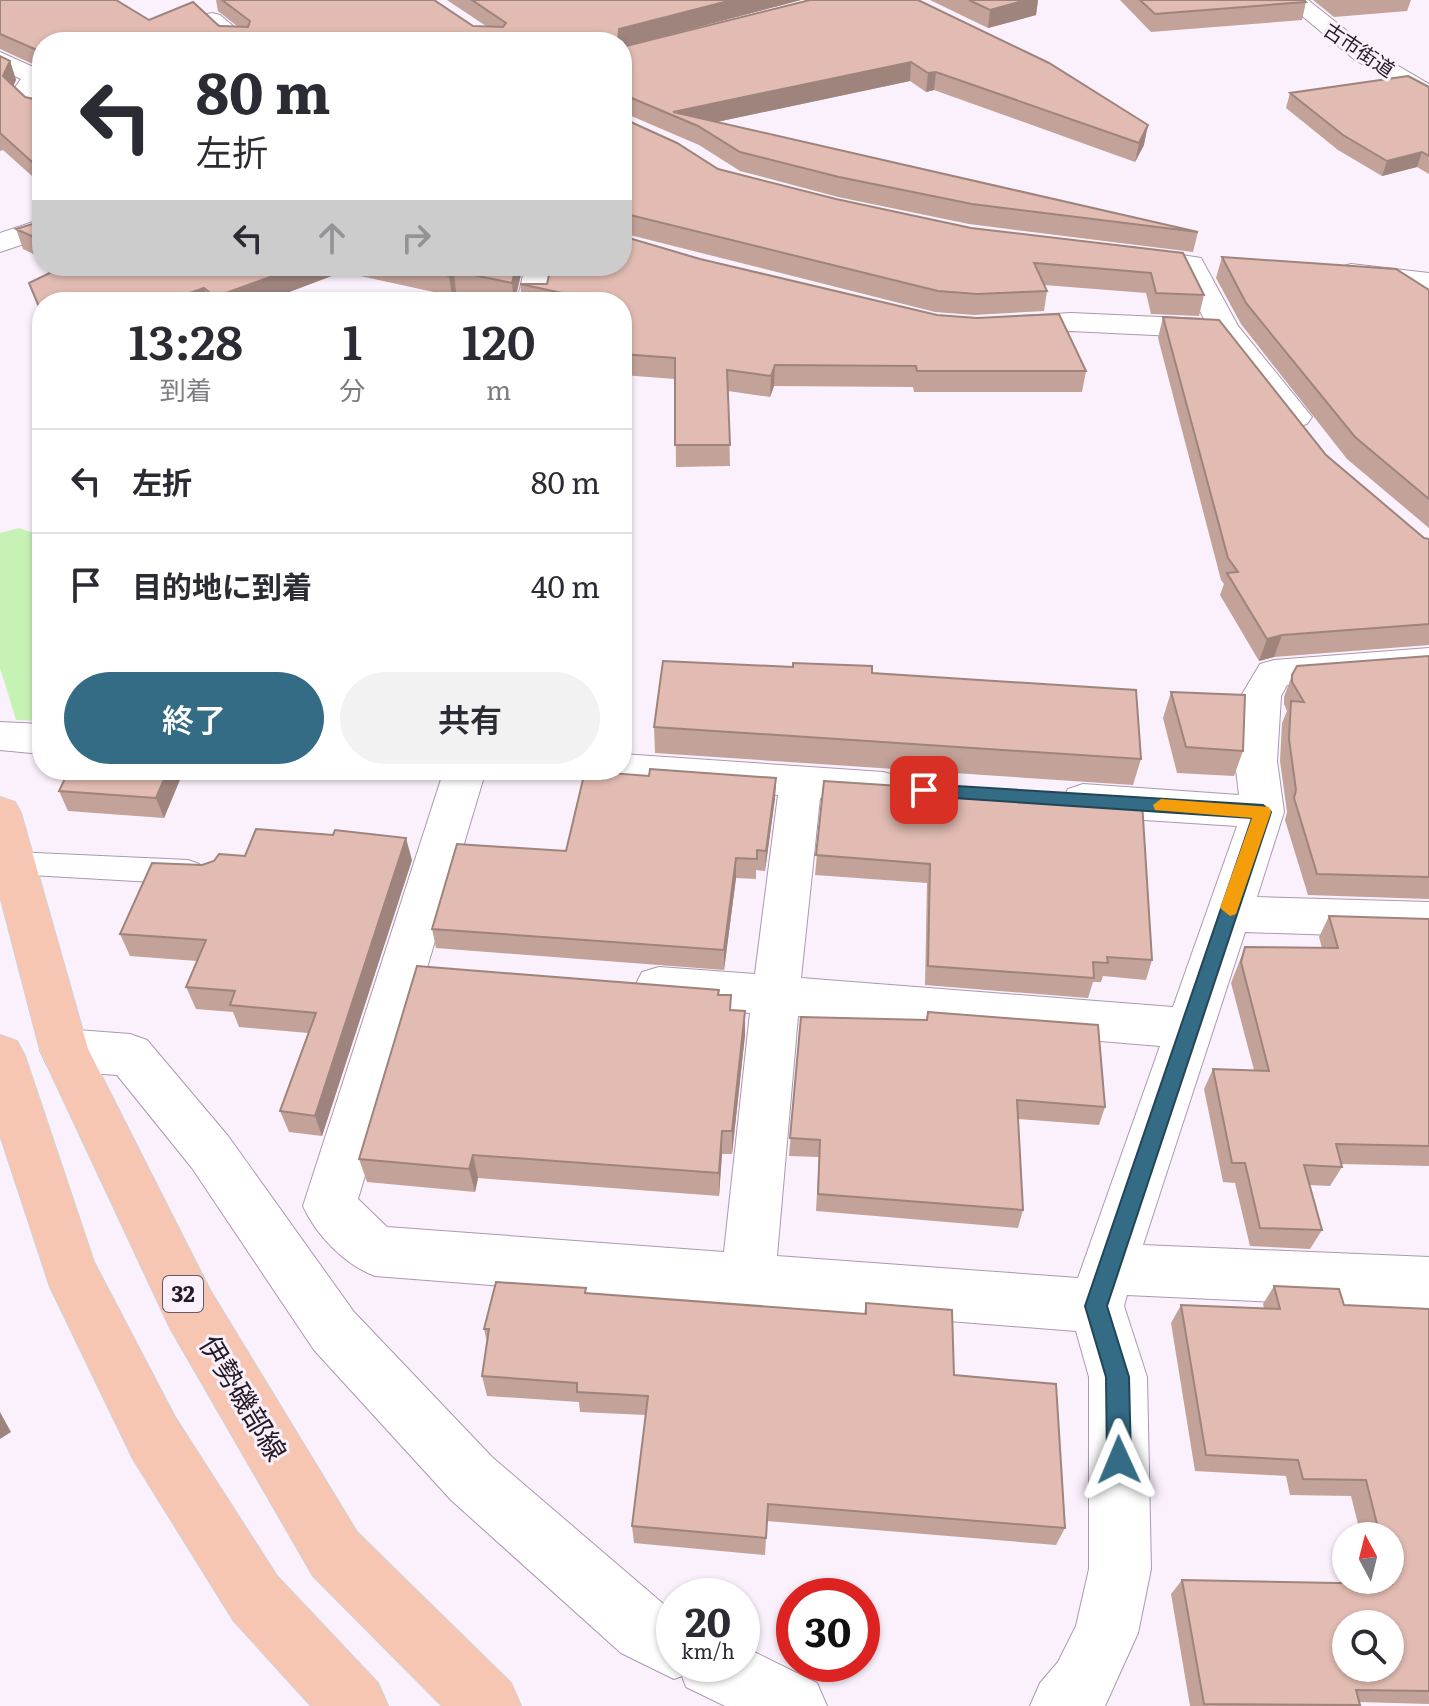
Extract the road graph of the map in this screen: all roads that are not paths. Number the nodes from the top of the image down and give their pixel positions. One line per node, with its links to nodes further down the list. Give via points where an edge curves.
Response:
1 (1294, 0): 7 (street, 古市街道, via 1363,55)
2 (212, 20): 3 (street)
3 (227, 32)
4 (0, 59): 5 (street)
5 (32, 75)
6 (32, 81): 8 (street, via 23,93)
7 (1429, 94)
8 (32, 101)
9 (32, 232): 10 (street)
10 (0, 243)
11 (1112, 254): 12 (street)
12 (1191, 264): 13 (street); 17 (street)
13 (1222, 265)
14 (1330, 271): 15 (street, via 1421,280)
15 (1429, 293)
16 (974, 327): 17 (street, via 1071,322)
17 (1224, 329): 18 (street)
18 (1313, 440)
19 (1429, 661): 27 (street, via 1274,673 1261,696 1256,761)
20 (0, 736): 21 (street)
21 (32, 738)
22 (632, 770): 24 (street)
23 (462, 780): 32 (street)
24 (801, 782): 25 (street); 35 (street)
25 (929, 790)
26 (1040, 798): 27 (street)
27 (1263, 812): 30 (street)
28 (7, 838): 29 (lane); 37 (main road, 伊勢磯部線 / 32)
29 (211, 873)
30 (1228, 914): 31 (street); 36 (street)
31 (1429, 920)
32 (401, 968): 33 (street); 39 (street, via 329,1206 375,1251)
33 (448, 971)
34 (620, 983): 35 (street)
35 (776, 994): 36 (street); 39 (street)
36 (1191, 1028): 41 (street)
37 (64, 1050): 42 (street, via 130,1055 210,1152 334,1331 472,1479); 45 (main road, 伊勢磯部線 / 32, via 190,1309 335,1554)
38 (2, 1070): 44 (main road, via 69,1269 154,1438 255,1598)
39 (748, 1280): 41 (street)
40 (1429, 1283): 41 (street)
41 (1102, 1288): 47 (street, via 1118,1377 1120,1569 1106,1633 1081,1685)
42 (656, 1638)
43 (745, 1682): 46 (street)
44 (355, 1706)
45 (488, 1706)
46 (794, 1706)
47 (1063, 1706)

